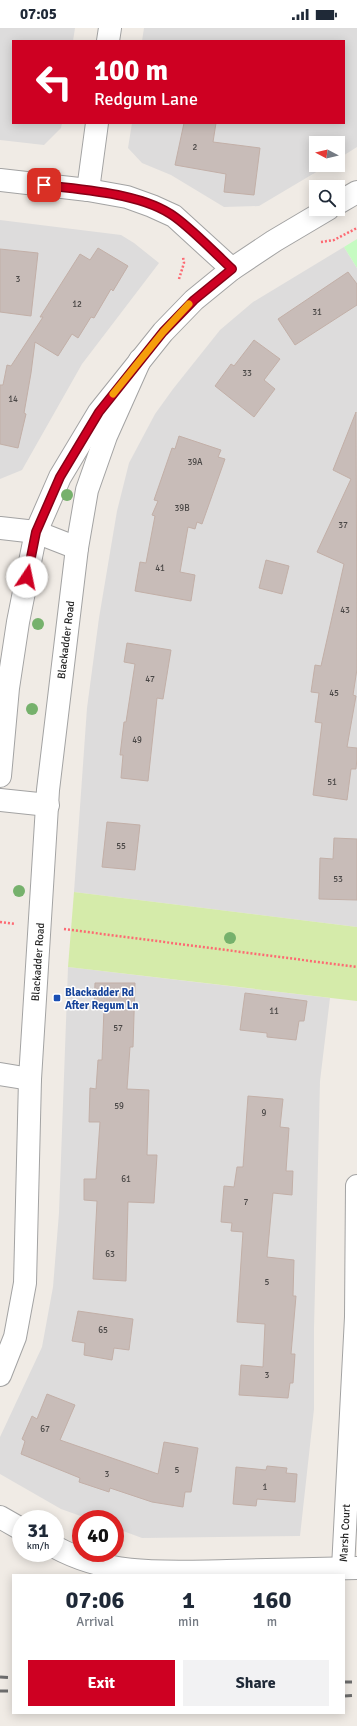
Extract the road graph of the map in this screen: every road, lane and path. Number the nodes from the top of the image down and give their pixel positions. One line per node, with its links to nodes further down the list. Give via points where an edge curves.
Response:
1 (110, 28): 2 (street)
2 (108, 40)
3 (97, 124): 5 (street)
4 (0, 180): 5 (street)
5 (88, 190): 12 (street, via 127,197 174,216)
6 (357, 192): 7 (street)
7 (345, 199)
8 (316, 216): 12 (street, Blackadder Road)
9 (357, 228): 10 (path, via 334,240)
10 (317, 243)
11 (182, 251): 13 (path, via 184,263 182,275)
12 (232, 269): 14 (street, Blackadder Road, via 194,300)
13 (178, 280)
14 (140, 360): 16 (street, Blackadder Road, via 99,412 60,477); 17 (street, Blackadder Road, via 106,436 90,484)
15 (0, 528): 16 (street)
16 (36, 532): 17 (street); 18 (street, Blackadder Road, via 8,688)
17 (77, 548): 20 (street, Blackadder Road)
18 (0, 776)
19 (0, 800): 20 (street)
20 (48, 805): 24 (street, Blackadder Road)
21 (61, 928): 22 (path)
22 (357, 966)
23 (0, 1074): 24 (street)
24 (30, 1078): 26 (street, Blackadder Road, via 25,1283 15,1337)
25 (357, 1186): 30 (street, Marsh Court)
26 (0, 1375)
27 (0, 1517): 28 (street)
28 (12, 1524)
29 (64, 1552): 30 (street, via 105,1566 147,1572)
30 (350, 1568)

